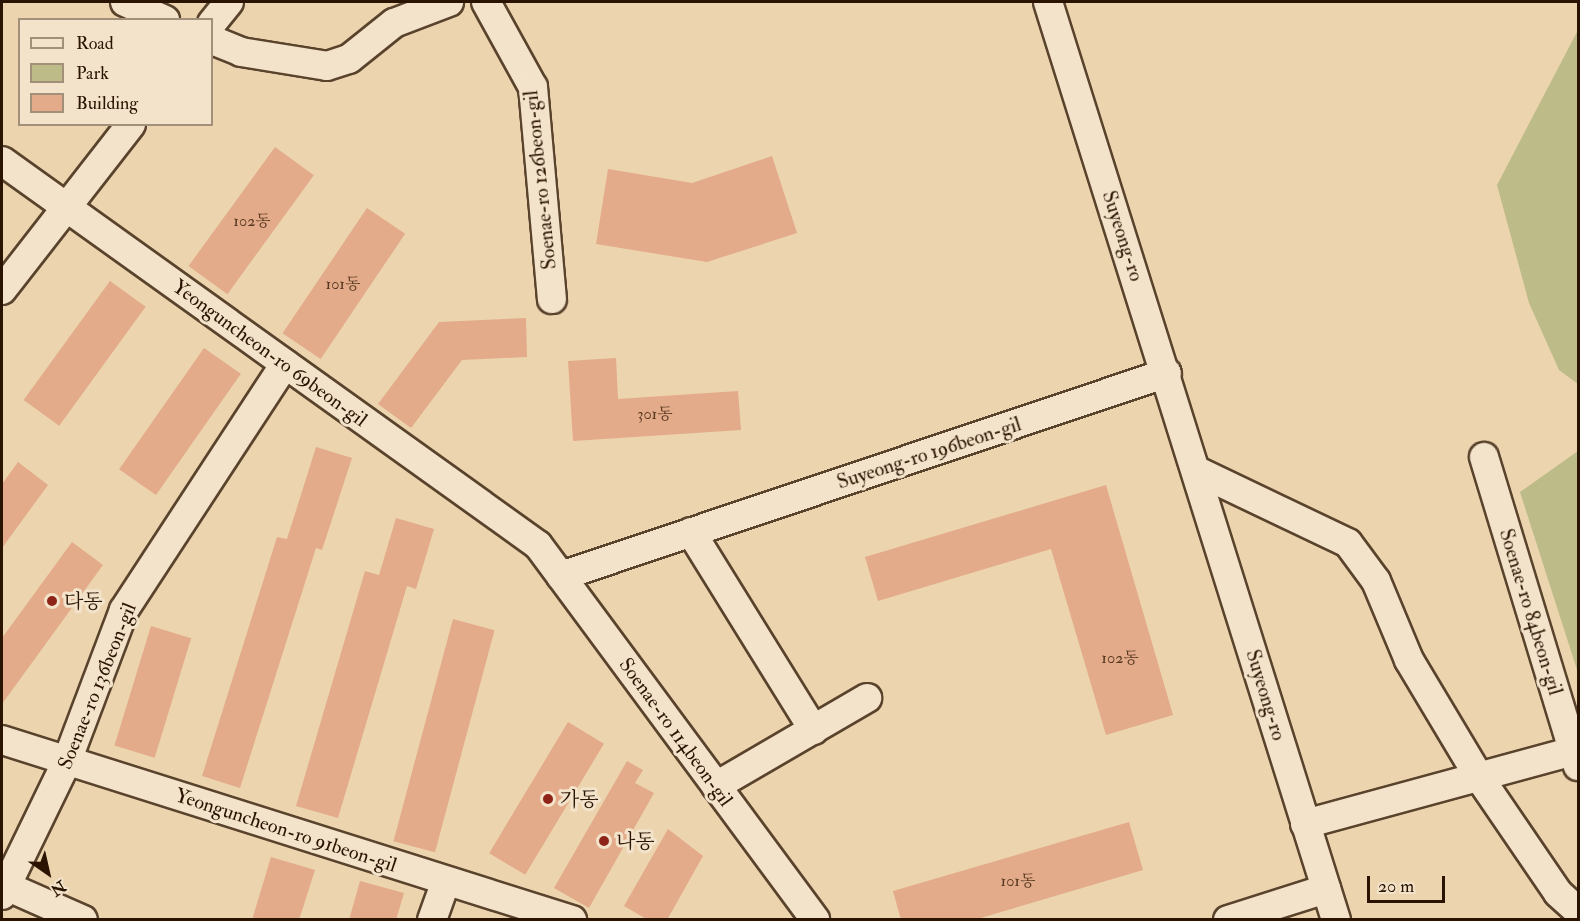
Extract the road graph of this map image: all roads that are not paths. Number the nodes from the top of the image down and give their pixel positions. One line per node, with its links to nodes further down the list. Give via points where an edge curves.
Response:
1 (125, 2): 6 (street)
2 (229, 2): 7 (street)
3 (449, 2): 8 (street, via 394,23 349,59 327,66 241,52)
4 (486, 2): 13 (street, Soenae-ro 126beon-gil, via 533,87)
5 (1048, 2): 15 (street, Suyeong-ro)
6 (161, 18)
7 (213, 22)
8 (213, 40)
9 (129, 126): 11 (street)
10 (2, 161): 11 (street, Yeonguncheon-ro 69beon-gil)
11 (66, 207): 12 (street); 14 (street, Yeonguncheon-ro 69beon-gil)
12 (2, 290)
13 (552, 298)
14 (285, 364): 19 (street, Yeonguncheon-ro 69beon-gil); 25 (street, Soenae-ro 136beon-gil, via 124,610)
15 (1167, 373): 17 (street, Suyeong-ro); 18 (street, Suyeong-ro 196beon-gil)
16 (1484, 457): 24 (street, Soenae-ro 84beon-gil)
17 (1197, 471): 26 (street, via 1348,543 1376,581 1403,645); 28 (street, Suyeong-ro)
18 (692, 532): 20 (street, Suyeong-ro 196beon-gil); 22 (street)
19 (538, 545): 20 (street, Soenae-ro 114beon-gil)
20 (561, 576): 27 (street, Soenae-ro 114beon-gil)
21 (867, 698): 22 (street)
22 (814, 730): 27 (street)
23 (2, 740): 25 (street, Yeonguncheon-ro 91beon-gil)
24 (1577, 756): 26 (street)
25 (67, 761): 29 (street, Yeonguncheon-ro 91beon-gil); 31 (street, Soenae-ro 136beon-gil)
26 (1479, 777): 28 (street); 32 (street, via 1558,893)
27 (716, 786): 36 (street, Soenae-ro 114beon-gil)
28 (1305, 824): 30 (street, Suyeong-ro)
29 (446, 881): 34 (street); 35 (street, Yeonguncheon-ro 91beon-gil)
30 (1326, 889): 37 (street); 38 (street, Suyeong-ro)
31 (4, 891): 33 (street)
32 (1578, 911)
33 (83, 920)
34 (432, 920)
35 (572, 920)
36 (815, 920)
37 (1228, 920)
38 (1336, 920)

